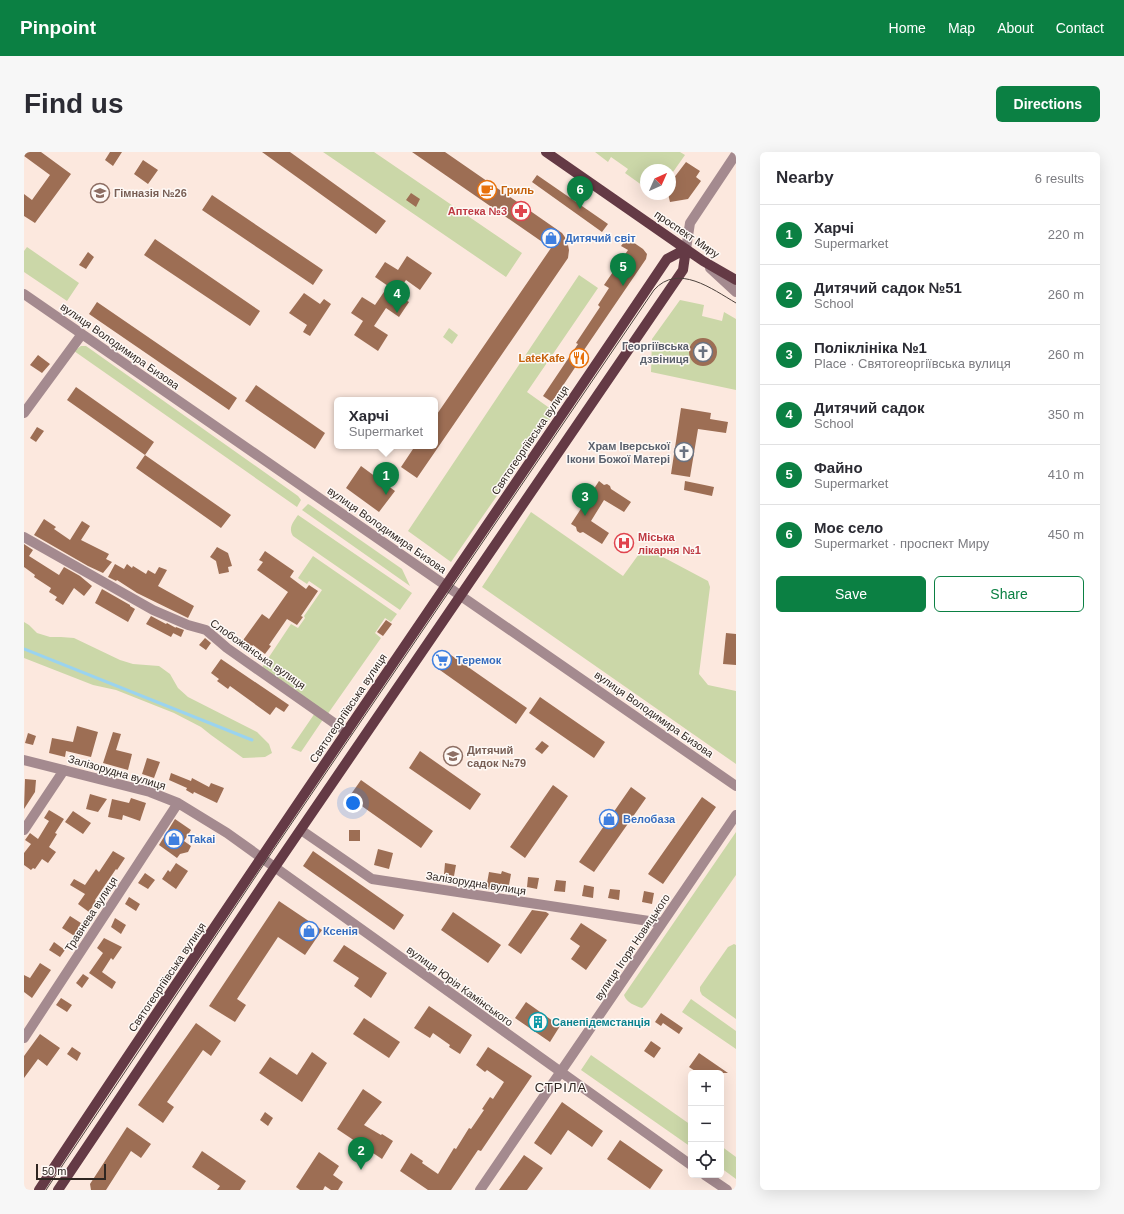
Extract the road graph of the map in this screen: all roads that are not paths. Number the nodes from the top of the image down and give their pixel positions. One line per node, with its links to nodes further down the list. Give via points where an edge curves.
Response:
1 (546, 152): 3 (main road, проспект Миру)
2 (736, 154): 3 (street, via 690,223)
3 (686, 249): 4 (main road, проспект Миру); 11 (main road, Святогеоргіївська вулиця, via 667,259); 12 (main road, via 683,270)
4 (703, 261): 5 (main road, проспект Миру); 6 (street)
5 (736, 280)
6 (736, 292)
7 (24, 294): 8 (street, вулиця Володимира Бизова)
8 (82, 334): 9 (street); 11 (street, вулиця Володимира Бизова)
9 (24, 413)
10 (24, 537): 13 (street, Слобожанська вулиця, via 154,610 206,630 227,648)
11 (446, 585): 12 (street, вулиця Володимира Бизова); 13 (main road, Святогеоргіївська вулиця)
12 (461, 595): 16 (street, вулиця Володимира Бизова); 20 (main road)
13 (347, 732): 21 (main road, Святогеоргіївська вулиця)
14 (24, 760): 15 (street, Залізорудна вулиця)
15 (64, 770): 17 (street, Залізорудна вулиця, via 150,792); 19 (street)
16 (736, 786)
17 (178, 803): 21 (street, Залізорудна вулиця); 24 (street, Травнева вулиця)
18 (736, 815): 23 (street, вулиця Ігоря Новицького)
19 (24, 830)
20 (301, 830): 22 (main road); 23 (street, Залізорудна вулиця, via 372,879)
21 (261, 857): 22 (street, вулиця Юрія Камінського); 28 (main road, Святогеоргіївська вулиця)
22 (275, 868): 25 (street, вулиця Юрія Камінського); 29 (main road)
23 (662, 923): 25 (street, вулиця Ігоря Новицького)
24 (24, 1038)
25 (561, 1073): 26 (street, вулиця Юрія Камінського); 30 (street, вулиця Ігоря Новицького)
26 (688, 1163)
27 (709, 1178): 31 (street)
28 (41, 1188)
29 (58, 1190)
30 (480, 1190)
31 (727, 1190)

